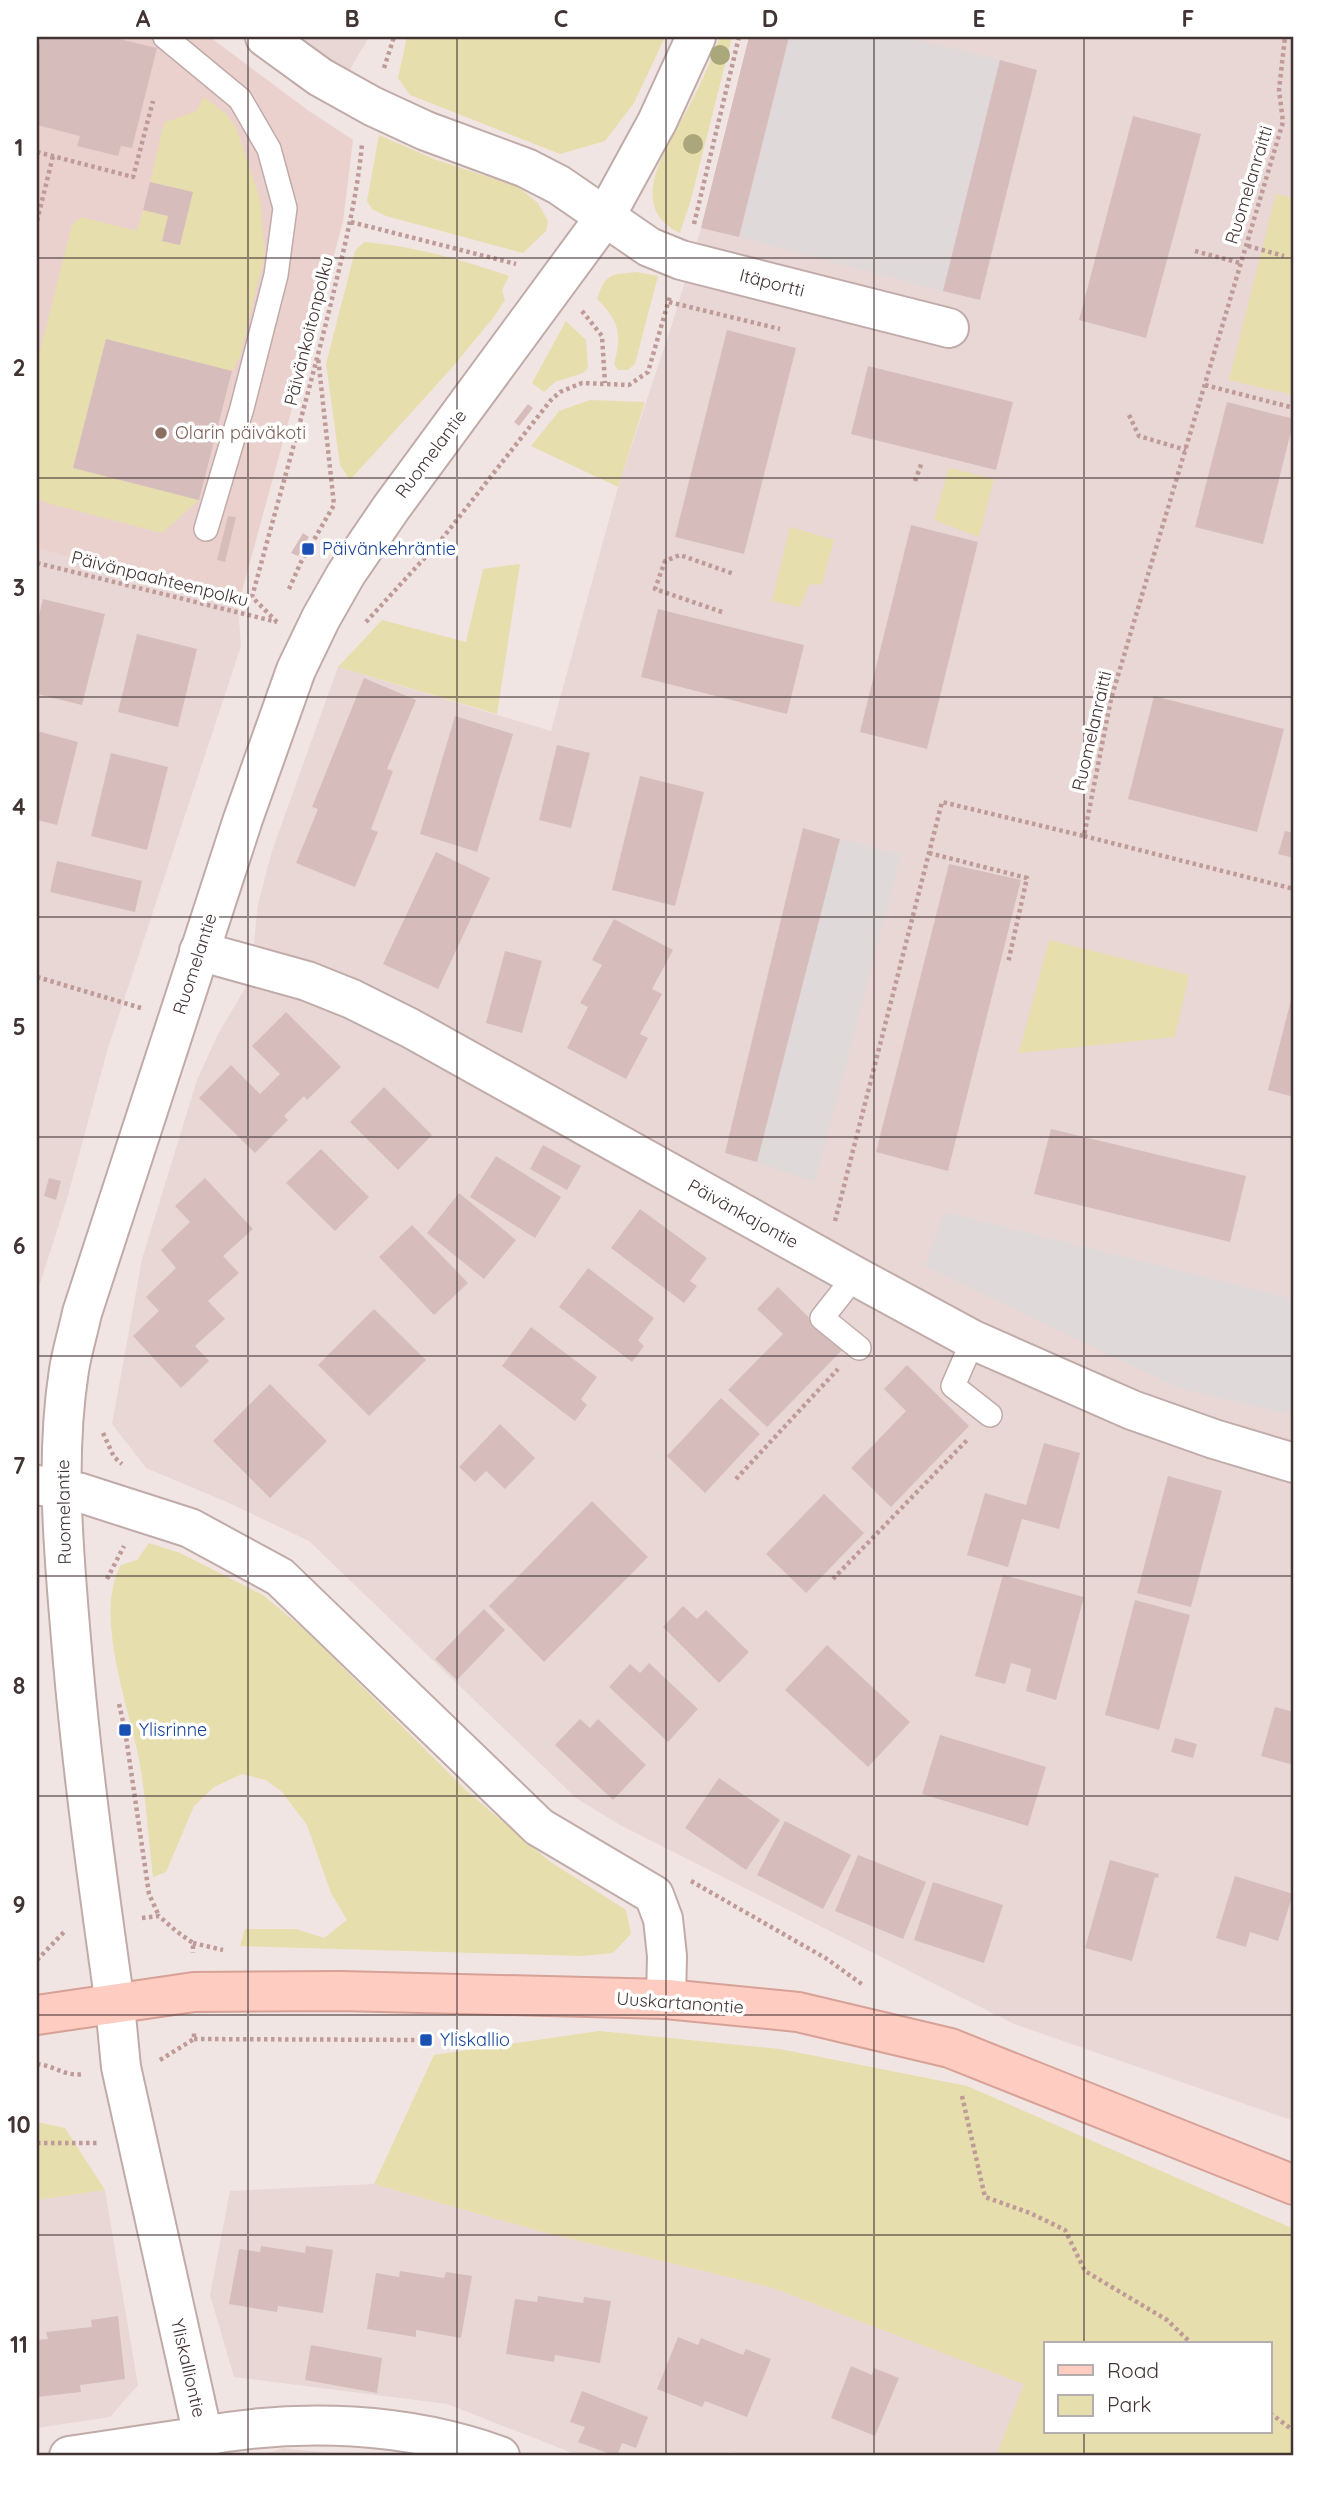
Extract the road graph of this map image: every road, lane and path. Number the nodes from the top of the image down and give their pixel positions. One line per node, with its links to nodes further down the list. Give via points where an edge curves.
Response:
1 (165, 37): 32 (lane, via 240,99 269,149 285,208 276,275)
2 (265, 37): 8 (street, via 320,78)
3 (394, 37): 8 (path, Päivänkoitonpolku)
4 (696, 37): 11 (street, Ruomelantie, via 657,122)
5 (740, 37): 17 (path, via 695,223)
6 (1285, 37): 14 (path, Ruomelanraitti, via 1279,90 1283,122)
7 (153, 100): 10 (path, via 133,177)
8 (372, 106): 11 (street, via 526,168); 13 (path, Päivänkoitonpolku, via 363,132)
9 (37, 152): 10 (path)
10 (53, 156): 12 (path)
11 (605, 217): 17 (street, Itäportti, via 649,247); 43 (street, Ruomelantie, via 391,508 321,618 292,682)
12 (37, 221)
13 (351, 222): 19 (path); 24 (path, Päivänkoitonpolku)
14 (1248, 246): 16 (path); 18 (path, Ruomelanraitti)
15 (1195, 251): 18 (path)
16 (1284, 256)
17 (681, 260): 20 (path); 22 (street, Itäportti)
18 (1240, 263): 26 (path, Ruomelanraitti)
19 (516, 264)
20 (668, 302): 23 (path); 25 (path, via 648,372 629,385)
21 (582, 311): 25 (path, via 602,336)
22 (949, 328)
23 (790, 331)
24 (318, 357): 35 (path, via 334,505); 38 (path, Päivänkoitonpolku, via 251,597)
25 (605, 383): 39 (path, via 582,383 551,400 440,540)
26 (1205, 385): 27 (path); 29 (path, Ruomelanraitti)
27 (1294, 408)
28 (1129, 415): 29 (path, via 1139,436)
29 (1186, 450): 40 (path, Ruomelanraitti, via 1111,699)
30 (922, 462): 31 (path)
31 (915, 481)
32 (206, 529)
33 (37, 563): 38 (path, Päivänpaahteenpolku)
34 (734, 574): 37 (path, via 680,555 665,561 655,589)
35 (288, 591)
36 (281, 612): 38 (path)
37 (722, 612)
38 (277, 622)
39 (362, 625)
40 (1084, 836): 41 (path, via 942,802); 42 (path)
41 (929, 853): 44 (path, via 1027,878); 47 (path)
42 (1294, 889)
43 (199, 951): 47 (street, Päivänkajontie, via 307,981 363,1005); 54 (street, Ruomelantie, via 82,1313)
44 (1008, 963)
45 (37, 977): 46 (path)
46 (145, 1009)
47 (839, 1268): 48 (street, Päivänkajontie); 49 (lane, via 822,1318)
48 (973, 1340): 50 (lane, via 953,1386); 52 (street, Päivänkajontie, via 1132,1410)
49 (859, 1348): 53 (path)
50 (990, 1415): 56 (path)
51 (99, 1425): 55 (path, via 114,1457 134,1474)
52 (1294, 1463)
53 (736, 1479)
54 (50, 1488): 55 (street); 61 (street, Ruomelantie, via 65,1567 82,1761)
55 (132, 1509): 57 (path, via 128,1541); 60 (street, via 190,1528 281,1577 539,1827 654,1895 663,1919)
56 (833, 1578)
57 (106, 1582)
58 (117, 1694): 59 (path, via 149,1894)
59 (159, 1916)
60 (666, 1999): 61 (main road, Uuskartanontie, via 194,1992); 65 (main road, Uuskartanontie, via 798,2012)
61 (115, 2005): 62 (main road, Uuskartanontie); 67 (street, Yliskalliontie, via 121,2067)
62 (37, 2015)
63 (194, 2039): 64 (path)
64 (426, 2040)
65 (950, 2048): 68 (main road, Uuskartanontie); 69 (path, via 985,2197 1065,2231 1084,2271 1167,2320)
66 (37, 2143): 67 (path)
67 (138, 2143): 72 (street, Yliskalliontie)
68 (1294, 2185)
69 (1190, 2342)
70 (1272, 2414): 71 (path)
71 (1294, 2431)
72 (203, 2436): 73 (street); 74 (street, Yliskalliontie, via 283,2425 339,2426 403,2432)
73 (69, 2456)
74 (500, 2456)

